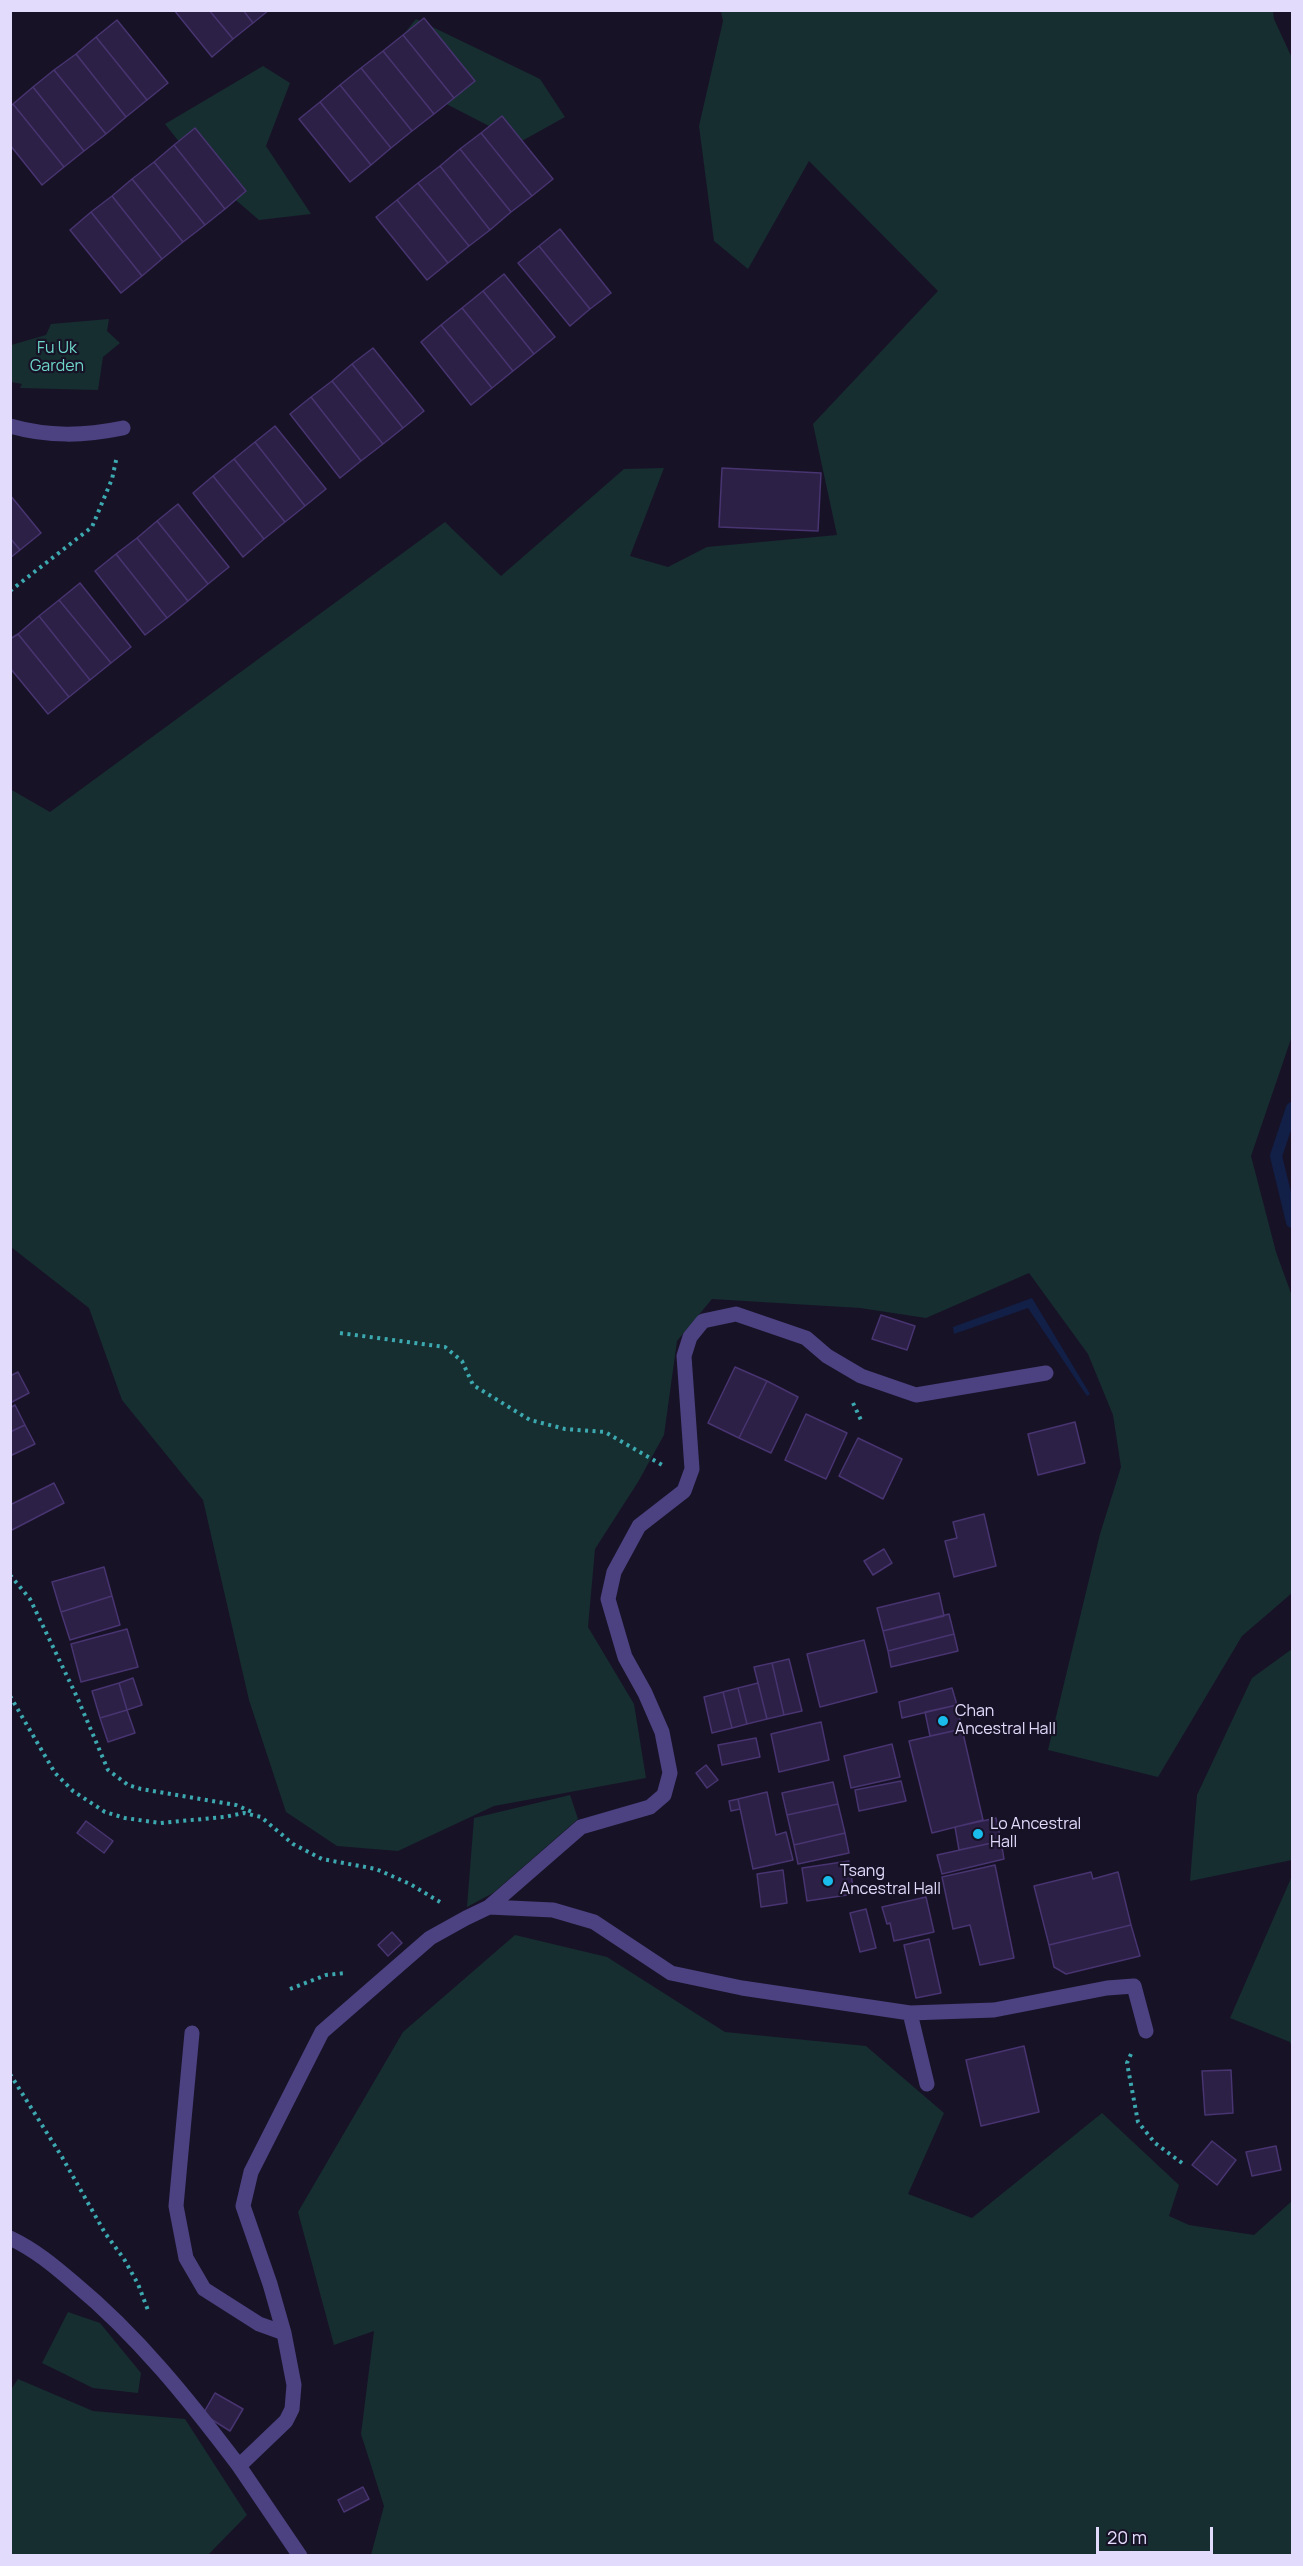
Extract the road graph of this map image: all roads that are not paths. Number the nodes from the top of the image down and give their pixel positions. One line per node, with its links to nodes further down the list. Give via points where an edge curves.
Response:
1 (10, 426): 2 (street, via 87,435)
2 (123, 428)
3 (1046, 1373): 4 (street, via 916,1395 861,1376 806,1338 736,1314 704,1321 690,1337 684,1356 692,1469 684,1491 639,1526 614,1572 608,1599 625,1657 662,1732 670,1773 664,1795 650,1807 581,1827)
4 (489, 1907): 5 (street, via 553,1910 594,1922 671,1973 742,1988); 10 (street, via 430,1938 322,2032 251,2172 243,2206)
5 (909, 2013): 6 (street, via 994,2010 1134,1986); 8 (street)
6 (1146, 2031)
7 (192, 2033): 10 (street, via 176,2206 186,2258 204,2289 259,2324)
8 (927, 2084)
9 (10, 2238): 11 (street, via 34,2249 109,2312 155,2361)
10 (284, 2333): 11 (street, via 294,2385 292,2409 286,2421)
11 (239, 2466): 12 (street)
12 (300, 2556)

